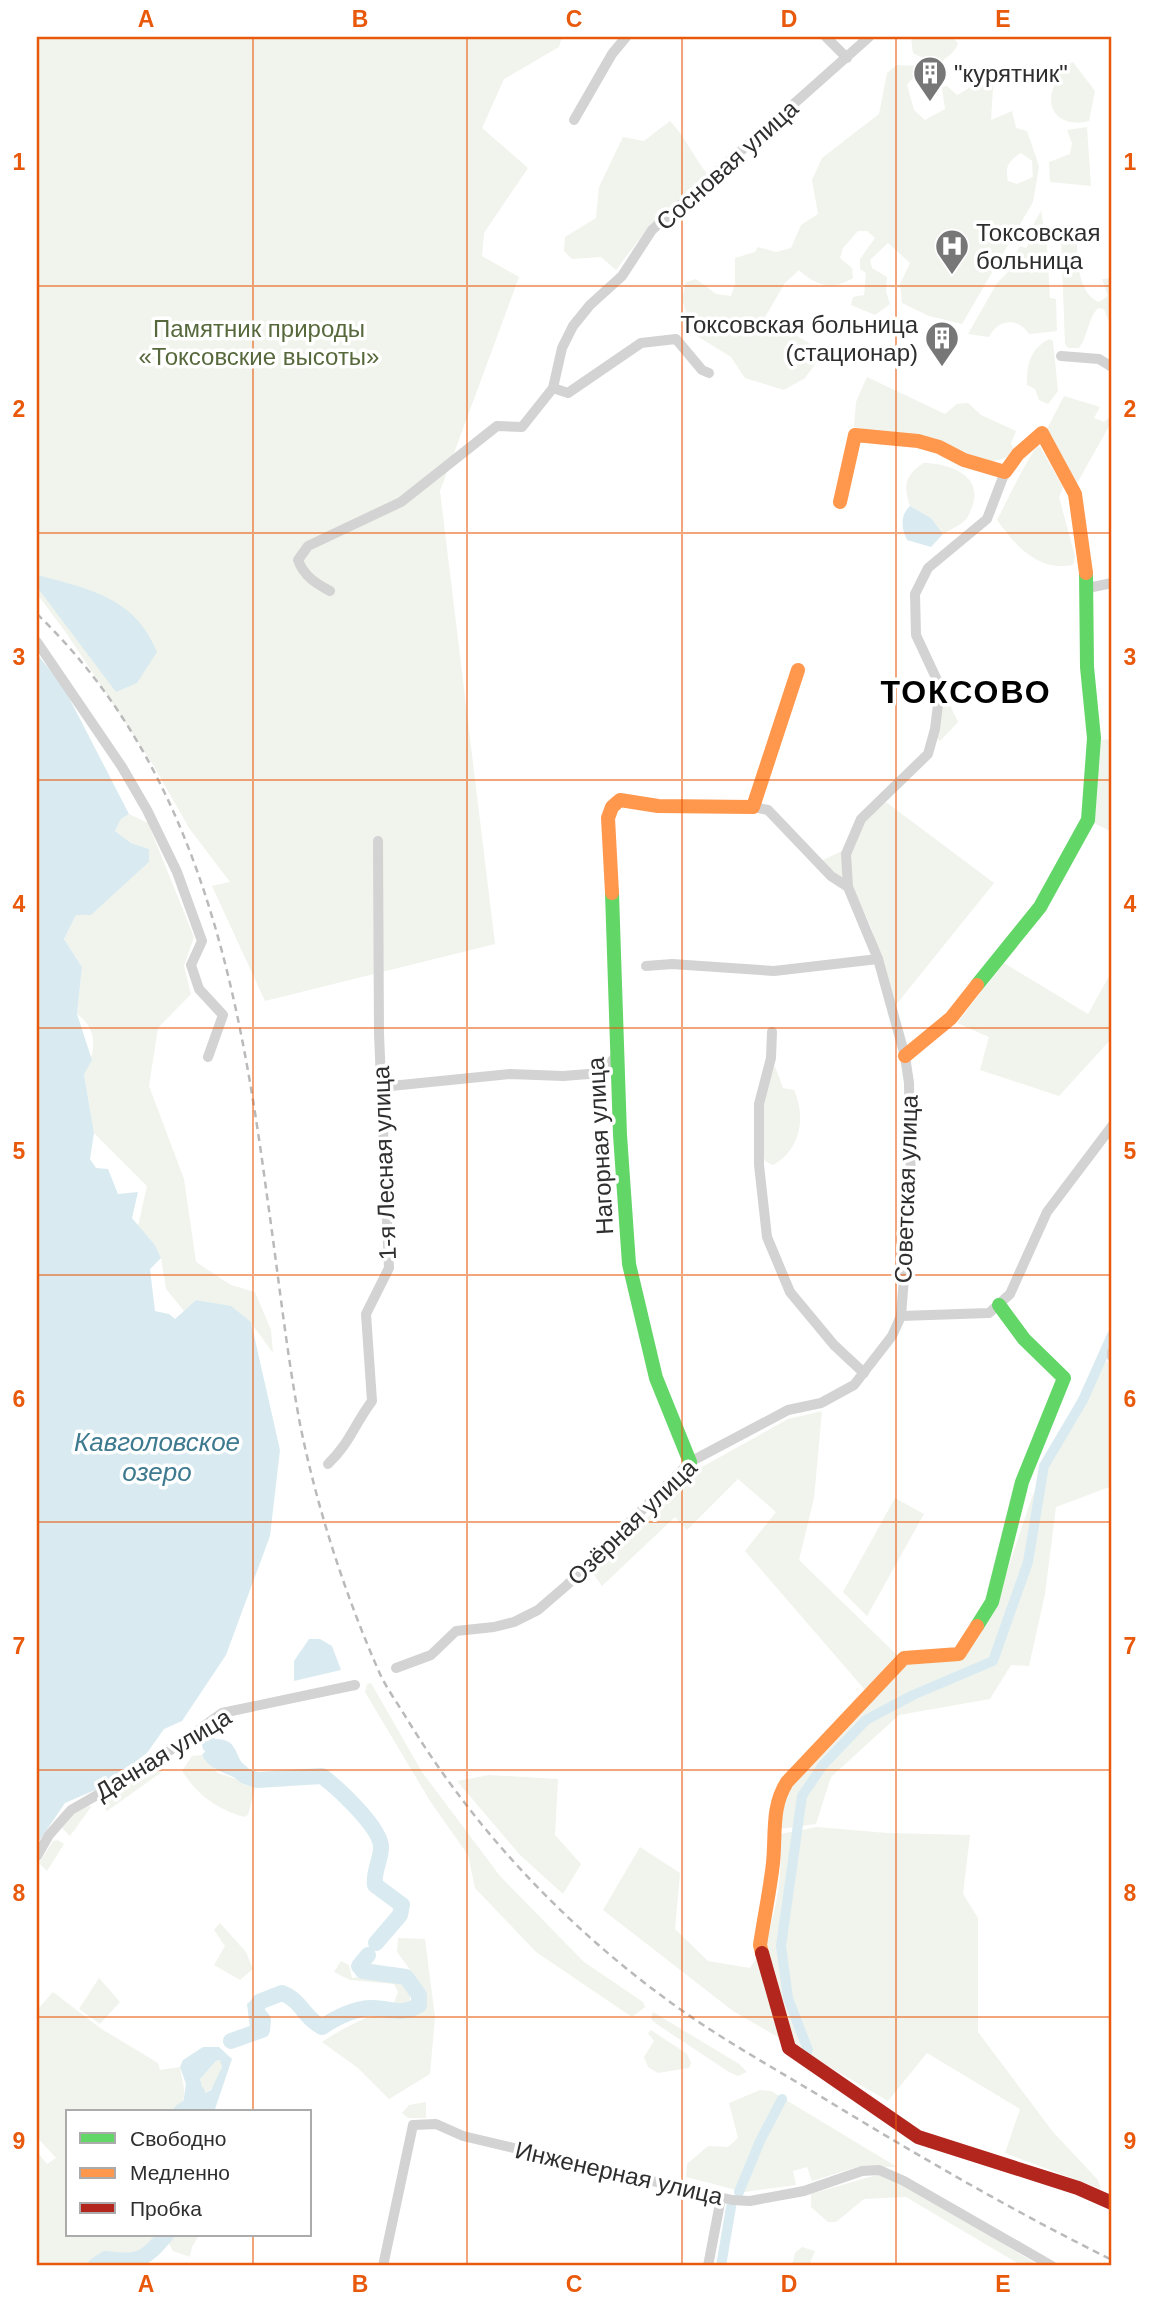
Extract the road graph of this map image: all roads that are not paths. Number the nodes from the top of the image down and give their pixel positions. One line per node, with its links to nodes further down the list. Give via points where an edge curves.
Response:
1 (626, 37): 5 (street, via 611,54)
2 (826, 37): 4 (street)
3 (869, 37): 4 (street, Сосновая улица)
4 (847, 58): 9 (street, Сосновая улица, via 652,230 622,276 573,326 562,348)
5 (574, 120)
6 (1061, 356): 7 (street, via 1099,359)
7 (1112, 367)
8 (709, 373): 9 (street, via 676,338 641,343 568,393)
9 (553, 388): 14 (street, Сосновая улица, via 522,426 497,426 401,502 307,547 299,560 302,570)
10 (1005, 472): 11 (street, via 918,441 855,435); 13 (street, via 1042,433 1075,494); 19 (street, Советская улица, via 987,519 928,568 915,594 916,635 937,680 935,729 928,754 861,819 846,854)
11 (841, 502)
12 (1112, 583): 13 (street)
13 (1088, 588): 24 (street, via 1087,667 1094,738 1088,820 1041,907 951,1018)
14 (330, 592)
15 (37, 642): 25 (street, via 147,810 177,872 202,941 191,965 200,989 223,1015)
16 (798, 670): 17 (street)
17 (753, 807): 19 (street, via 768,810 831,876); 23 (street, Нагорная улица, via 658,806 620,800 612,807 608,818)
18 (377, 841): 26 (street, 1-я Лесная улица)
19 (848, 887): 20 (street, Советская улица)
20 (878, 959): 21 (street, via 774,971); 24 (street, Советская улица)
21 (646, 966)
22 (772, 1032): 32 (street, via 771,1058 759,1104 759,1165 767,1237 790,1292)
23 (618, 1054): 26 (street, via 601,1073 510,1074); 33 (street, Нагорная улица, via 629,1264 656,1378)
24 (905, 1056): 29 (street, Советская улица, via 911,1188)
25 (208, 1057)
26 (381, 1087): 34 (street, 1-я Лесная улица, via 389,1268 366,1314 372,1401 348,1444)
27 (1112, 1126): 28 (street, via 1047,1212 1022,1272)
28 (999, 1305): 29 (street, via 989,1313 970,1316); 39 (street, via 1024,1339 1064,1378 1022,1482 992,1602 959,1654 904,1658 822,1741 778,1796 760,1945 789,2048 918,2137)
29 (901, 1316): 32 (street, Озёрная улица)
30 (1112, 1352): 31 (street)
31 (1112, 1357)
32 (864, 1373): 33 (street, Озёрная улица, via 854,1385 821,1402 788,1410)
33 (690, 1462): 35 (street, Озёрная улица, via 537,1610 514,1622 456,1631 431,1655)
34 (328, 1464)
35 (396, 1668)
36 (355, 1685): 37 (street, Дачная улица, via 222,1713 151,1764 71,1810)
37 (37, 1856)
38 (722, 2198): 40 (street, Инженерная улица, via 463,2136 436,2124 413,2125); 41 (street); 42 (street, Инженерная улица, via 750,2201 879,2170)
39 (1112, 2203)
40 (383, 2266)
41 (708, 2266)
42 (1052, 2266)

